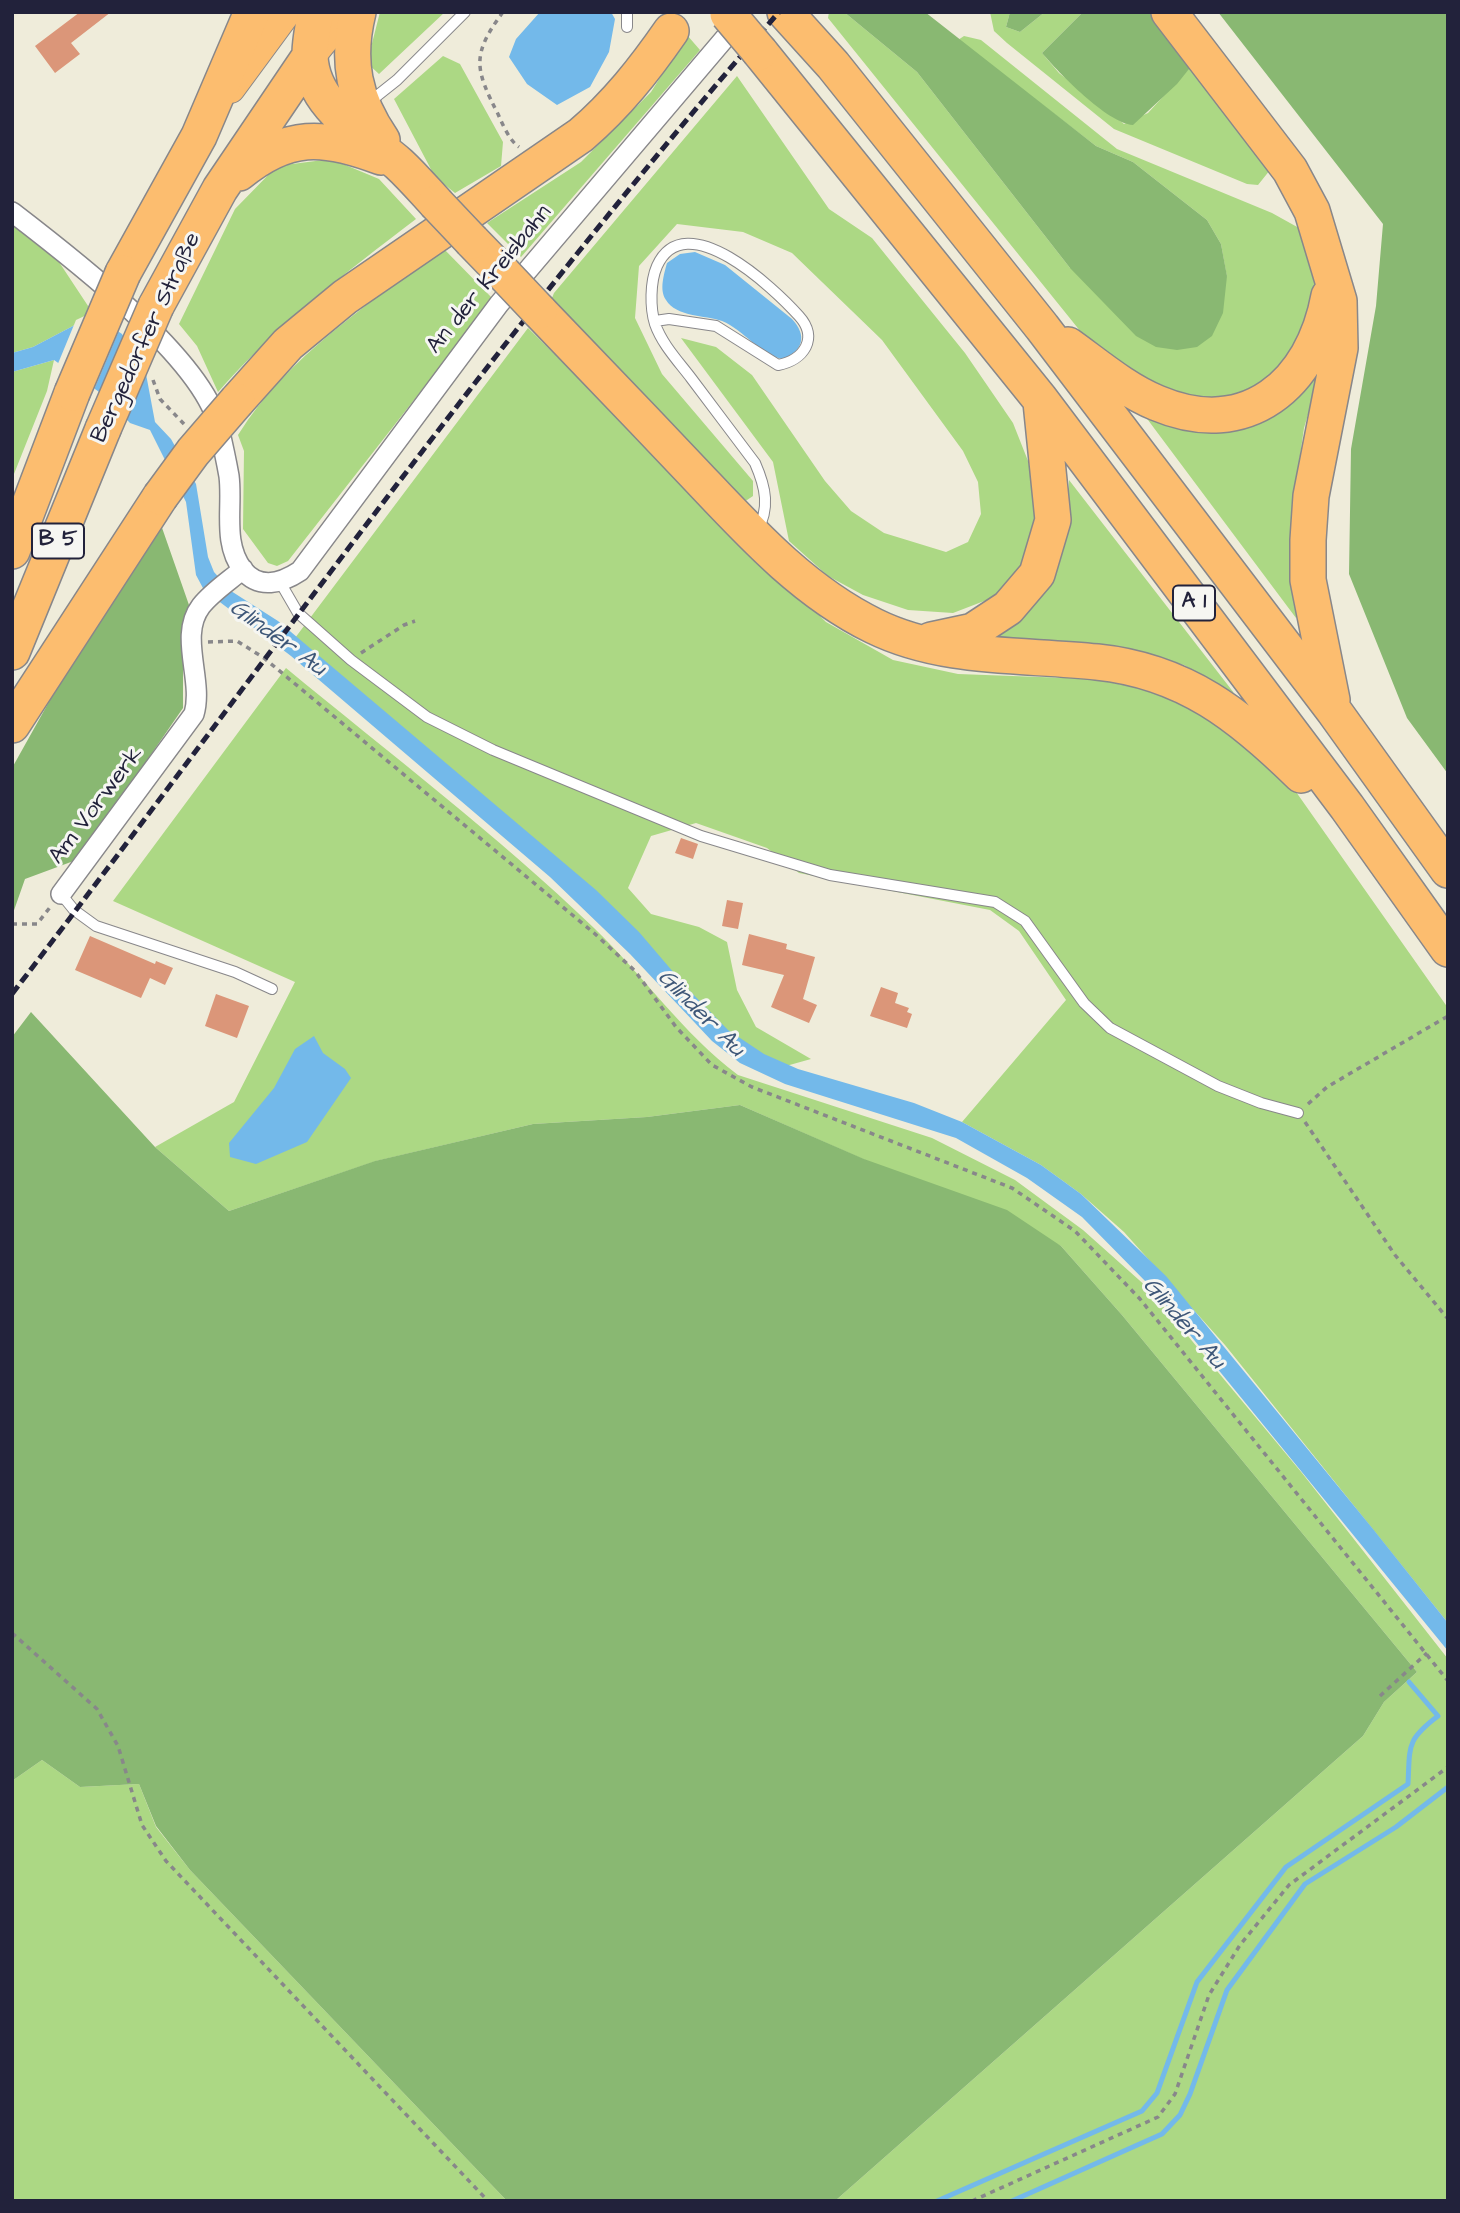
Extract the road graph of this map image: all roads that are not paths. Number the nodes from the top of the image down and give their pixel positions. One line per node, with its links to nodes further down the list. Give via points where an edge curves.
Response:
1 (252, 12): 15 (highway)
2 (286, 12): 15 (main road, Bergedorfer Straße / B 5)
3 (316, 12): 13 (highway)
4 (346, 12): 13 (main road, Bergedorfer Straße / B 5)
5 (358, 12): 14 (highway, via 351,60)
6 (465, 12): 14 (lane, via 397,80)
7 (627, 12): 11 (lane)
8 (1169, 12): 19 (highway, via 1290,170 1312,211)
9 (734, 13): 22 (highway, A 1, bridge, via 760,52); 26 (street, An der Kreisbahn, via 499,304 300,571)
10 (787, 15): 21 (highway, A 1, via 833,65)
11 (627, 27)
12 (671, 31): 30 (highway, bridge, via 639,78 581,135 345,297 289,344 193,452)
13 (310, 56): 16 (highway, via 318,86 334,108); 17 (highway, Bergedorfer Straße / B 5)
14 (362, 107): 16 (highway)
15 (199, 136): 24 (highway, Bergedorfer Straße / B 5, bridge, via 123,273)
16 (398, 163): 17 (highway, via 318,142 290,142 264,153); 23 (highway, bridge)
17 (220, 189): 28 (highway, Bergedorfer Straße / B 5, bridge, via 156,306)
18 (12, 212): 25 (street, via 65,253 169,348 203,393 217,421 229,478 230,538)
19 (1332, 275): 21 (highway, via 1326,316 1309,358 1282,390 1248,410 1229,414 1191,413 1154,402); 29 (highway, via 1342,323 1311,496 1308,580)
20 (655, 321): 20 (lane, via 652,283 659,263 673,248 687,243 708,245 764,284 800,317 810,341 802,355 778,365 716,326); 23 (lane, via 667,346 755,463 764,483 766,514)
21 (1042, 327): 29 (highway, A 1)
22 (1040, 399): 27 (highway, via 1053,520 1037,574 1008,608 973,631); 31 (highway, A 1)
23 (755, 537): 27 (highway, via 830,602 876,627)
24 (12, 551)
25 (243, 569): 26 (street, via 264,583); 33 (street, Am Vorwerk, via 196,615 194,714)
26 (280, 582): 36 (lane, via 298,613 351,660 427,716 494,750 701,836 830,874 995,902 1025,921 1084,1003 1110,1028 1219,1086)
27 (920, 643): 31 (highway, via 992,657 1101,662 1163,678 1209,697 1258,732 1312,786)
28 (12, 652)
29 (1334, 711): 32 (highway, A 1)
30 (12, 725)
31 (1347, 807): 34 (highway, A 1)
32 (1448, 870)
33 (61, 894): 35 (lane, Am Vorwerk, via 74,911 96,926 235,972)
34 (1448, 949)
35 (272, 989)
36 (1298, 1113)

